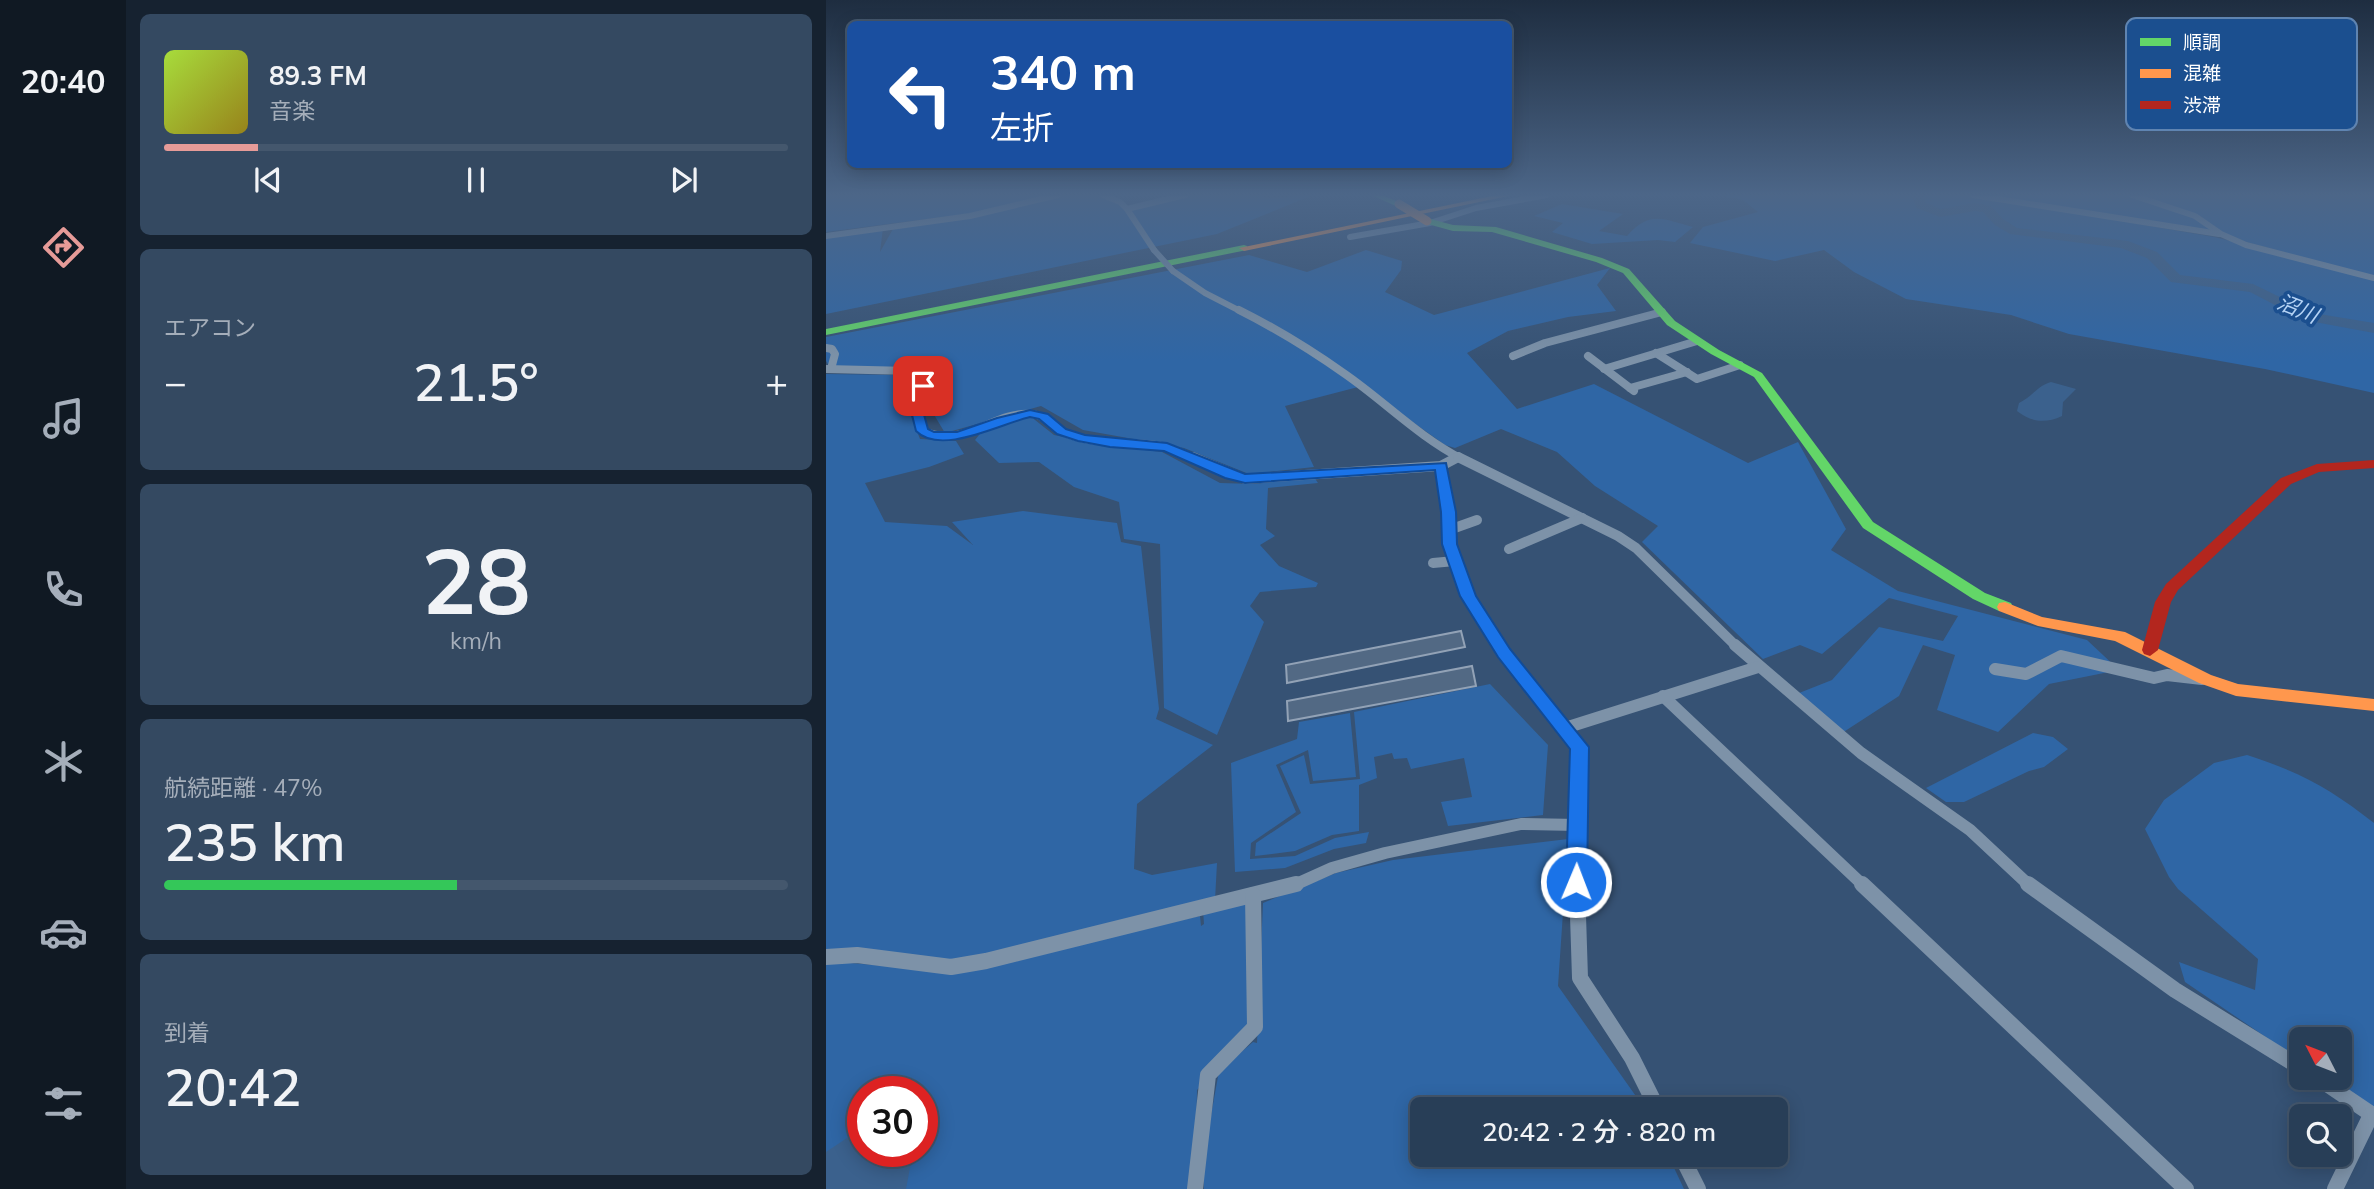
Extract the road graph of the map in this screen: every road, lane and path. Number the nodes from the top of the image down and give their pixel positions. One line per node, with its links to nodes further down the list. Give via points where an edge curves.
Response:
1 (1154, 250): 19 (street, bridge, via 1173,271 1205,293 1345,374)
2 (1194, 250): 8 (main road)
3 (1232, 250): 9 (main road)
4 (1566, 250): 7 (main road, via 1626,271)
5 (2266, 250): 6 (street)
6 (2374, 278)
7 (1662, 312): 10 (main road); 13 (street, via 1545,342)
8 (826, 323)
9 (826, 332)
10 (1697, 341): 12 (street); 15 (main road)
11 (826, 348): 16 (street, via 835,354)
12 (1656, 353): 17 (street); 18 (street)
13 (1513, 356)
14 (1588, 356): 17 (street)
15 (1740, 365): 18 (street, via 1697,379); 28 (main road, via 1758,375 1876,532 2009,610 2038,621 2119,636)
16 (829, 369): 21 (street, via 910,371 922,379 917,411 923,431 931,436 958,436 1030,414 1044,417 1061,432 1110,443 1167,447 1245,478)
17 (1604, 369): 18 (street, via 1632,390)
18 (1687, 372)
19 (1458, 457): 21 (street); 22 (street)
20 (2374, 464): 28 (main road, via 2317,468 2286,481 2172,587 2163,602)
21 (1441, 466): 24 (street)
22 (1582, 518): 25 (street); 29 (street, via 1636,548)
23 (1477, 520): 24 (street)
24 (1449, 530): 26 (street)
25 (1509, 549)
26 (1455, 561): 27 (street); 34 (street, via 1481,620)
27 (1433, 563)
28 (2150, 650): 31 (main road)
29 (1758, 667): 32 (street); 38 (street, via 1861,752 1970,830 2020,878 2175,990)
30 (1995, 669): 31 (street, via 2025,674 2061,656 2154,678)
31 (2205, 679): 33 (main road, via 2268,695)
32 (1663, 696): 34 (street); 45 (street)
33 (2374, 705)
34 (1565, 728): 35 (street, via 1579,747)
35 (1578, 825): 36 (street, via 1521,824 1439,841); 40 (street, via 1580,978)
36 (1252, 895): 37 (street, via 951,967 857,955); 43 (street, via 1255,1027 1208,1075)
37 (826, 957)
38 (2289, 1061)
39 (2335, 1090): 41 (street)
40 (1652, 1097)
41 (2373, 1116): 46 (street)
42 (1687, 1167): 44 (street)
43 (1195, 1189)
44 (1698, 1189)
45 (2186, 1189)
46 (2335, 1189)

